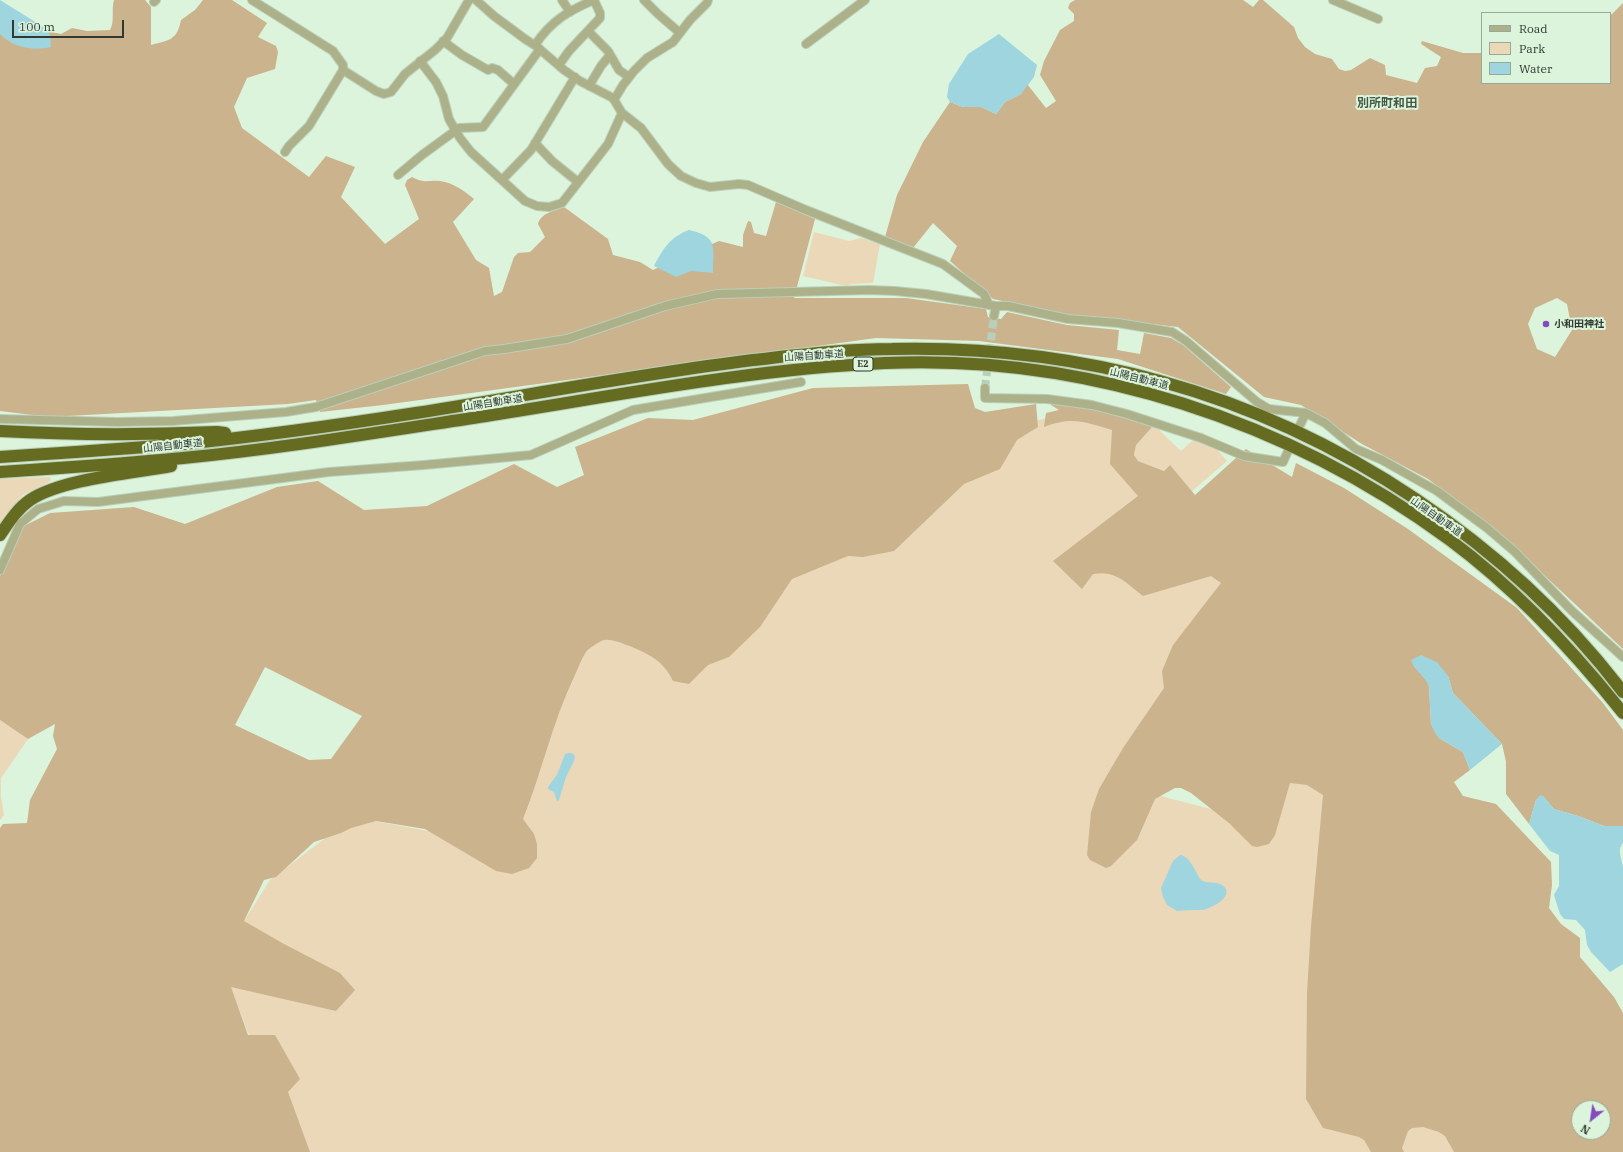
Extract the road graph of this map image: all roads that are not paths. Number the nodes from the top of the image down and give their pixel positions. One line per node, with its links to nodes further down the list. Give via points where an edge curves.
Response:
1 (252, 0): 19 (street, via 333,51 343,65)
2 (469, 0): 13 (street)
3 (476, 0): 15 (street)
4 (562, 0): 9 (street)
5 (644, 0): 12 (street)
6 (708, 0): 12 (street)
7 (1333, 0): 10 (street)
8 (858, 2): 14 (street)
9 (570, 12): 11 (street, via 594,0 600,18); 15 (street, via 554,21 544,31)
10 (1378, 20)
11 (588, 31): 16 (street); 18 (street)
12 (680, 33): 21 (street, via 673,42 648,58)
13 (443, 42): 17 (street); 22 (street, via 477,65 488,70 498,70)
14 (806, 44)
15 (537, 47): 18 (street); 22 (street)
16 (610, 55): 21 (street, via 619,70); 23 (street)
17 (420, 61): 19 (street, via 405,74 391,92 384,94); 26 (street, via 436,82 449,119)
18 (558, 65): 20 (street)
19 (343, 70): 28 (street, via 309,126)
20 (575, 77): 23 (street); 27 (street)
21 (629, 77): 24 (street)
22 (514, 84): 26 (street, via 483,127)
23 (589, 86): 24 (street)
24 (614, 100): 25 (street)
25 (622, 113): 31 (street, via 608,144); 32 (street, via 641,128 668,164 681,176 710,187 748,185 944,264 984,294)
26 (456, 130): 29 (street); 30 (street, via 471,152)
27 (535, 144): 30 (street); 31 (street)
28 (285, 152)
29 (398, 176)
30 (502, 180): 31 (street, via 525,201 536,206 549,207 562,203)
31 (578, 182)
32 (992, 306): 33 (street); 36 (street, via 1008,306 1068,318 1172,332 1257,402 1269,408); 37 (street, via 926,294 869,290 717,294 665,306 567,339 485,350 316,407 286,412 173,421)
33 (994, 316)
34 (801, 382): 46 (street, via 633,410 531,455 329,472 98,502 64,501 38,509 20,524)
35 (985, 388): 42 (street, via 985,398 1047,399 1092,405 1128,414 1215,443 1244,456 1283,462)
36 (1306, 413): 38 (street); 47 (street, via 1325,423 1356,449 1382,460 1437,491 1487,528)
37 (0, 419)
38 (1300, 425)
39 (0, 431): 40 (highway, via 114,434 217,432)
40 (246, 436): 43 (highway, 山陽自動車道 / E2, via 185,444); 48 (highway, 山陽自動車道 / E2, via 409,414 694,367 831,352 944,348 1001,352 1066,361 1196,392 1288,428 1380,477 1458,528 1500,562 1570,628)
41 (320, 440): 44 (highway, 山陽自動車道 / E2, via 187,457); 45 (highway, via 73,483 44,492 30,500 15,514); 49 (highway, 山陽自動車道 / E2, via 519,411 698,381 833,366 935,362 999,366 1114,385 1184,404 1241,425 1326,463 1412,514 1451,541 1525,603 1594,676)
42 (1288, 451)
43 (0, 457)
44 (0, 472)
45 (0, 535)
46 (0, 570)
47 (1623, 657)
48 (1623, 692)
49 (1623, 713)

